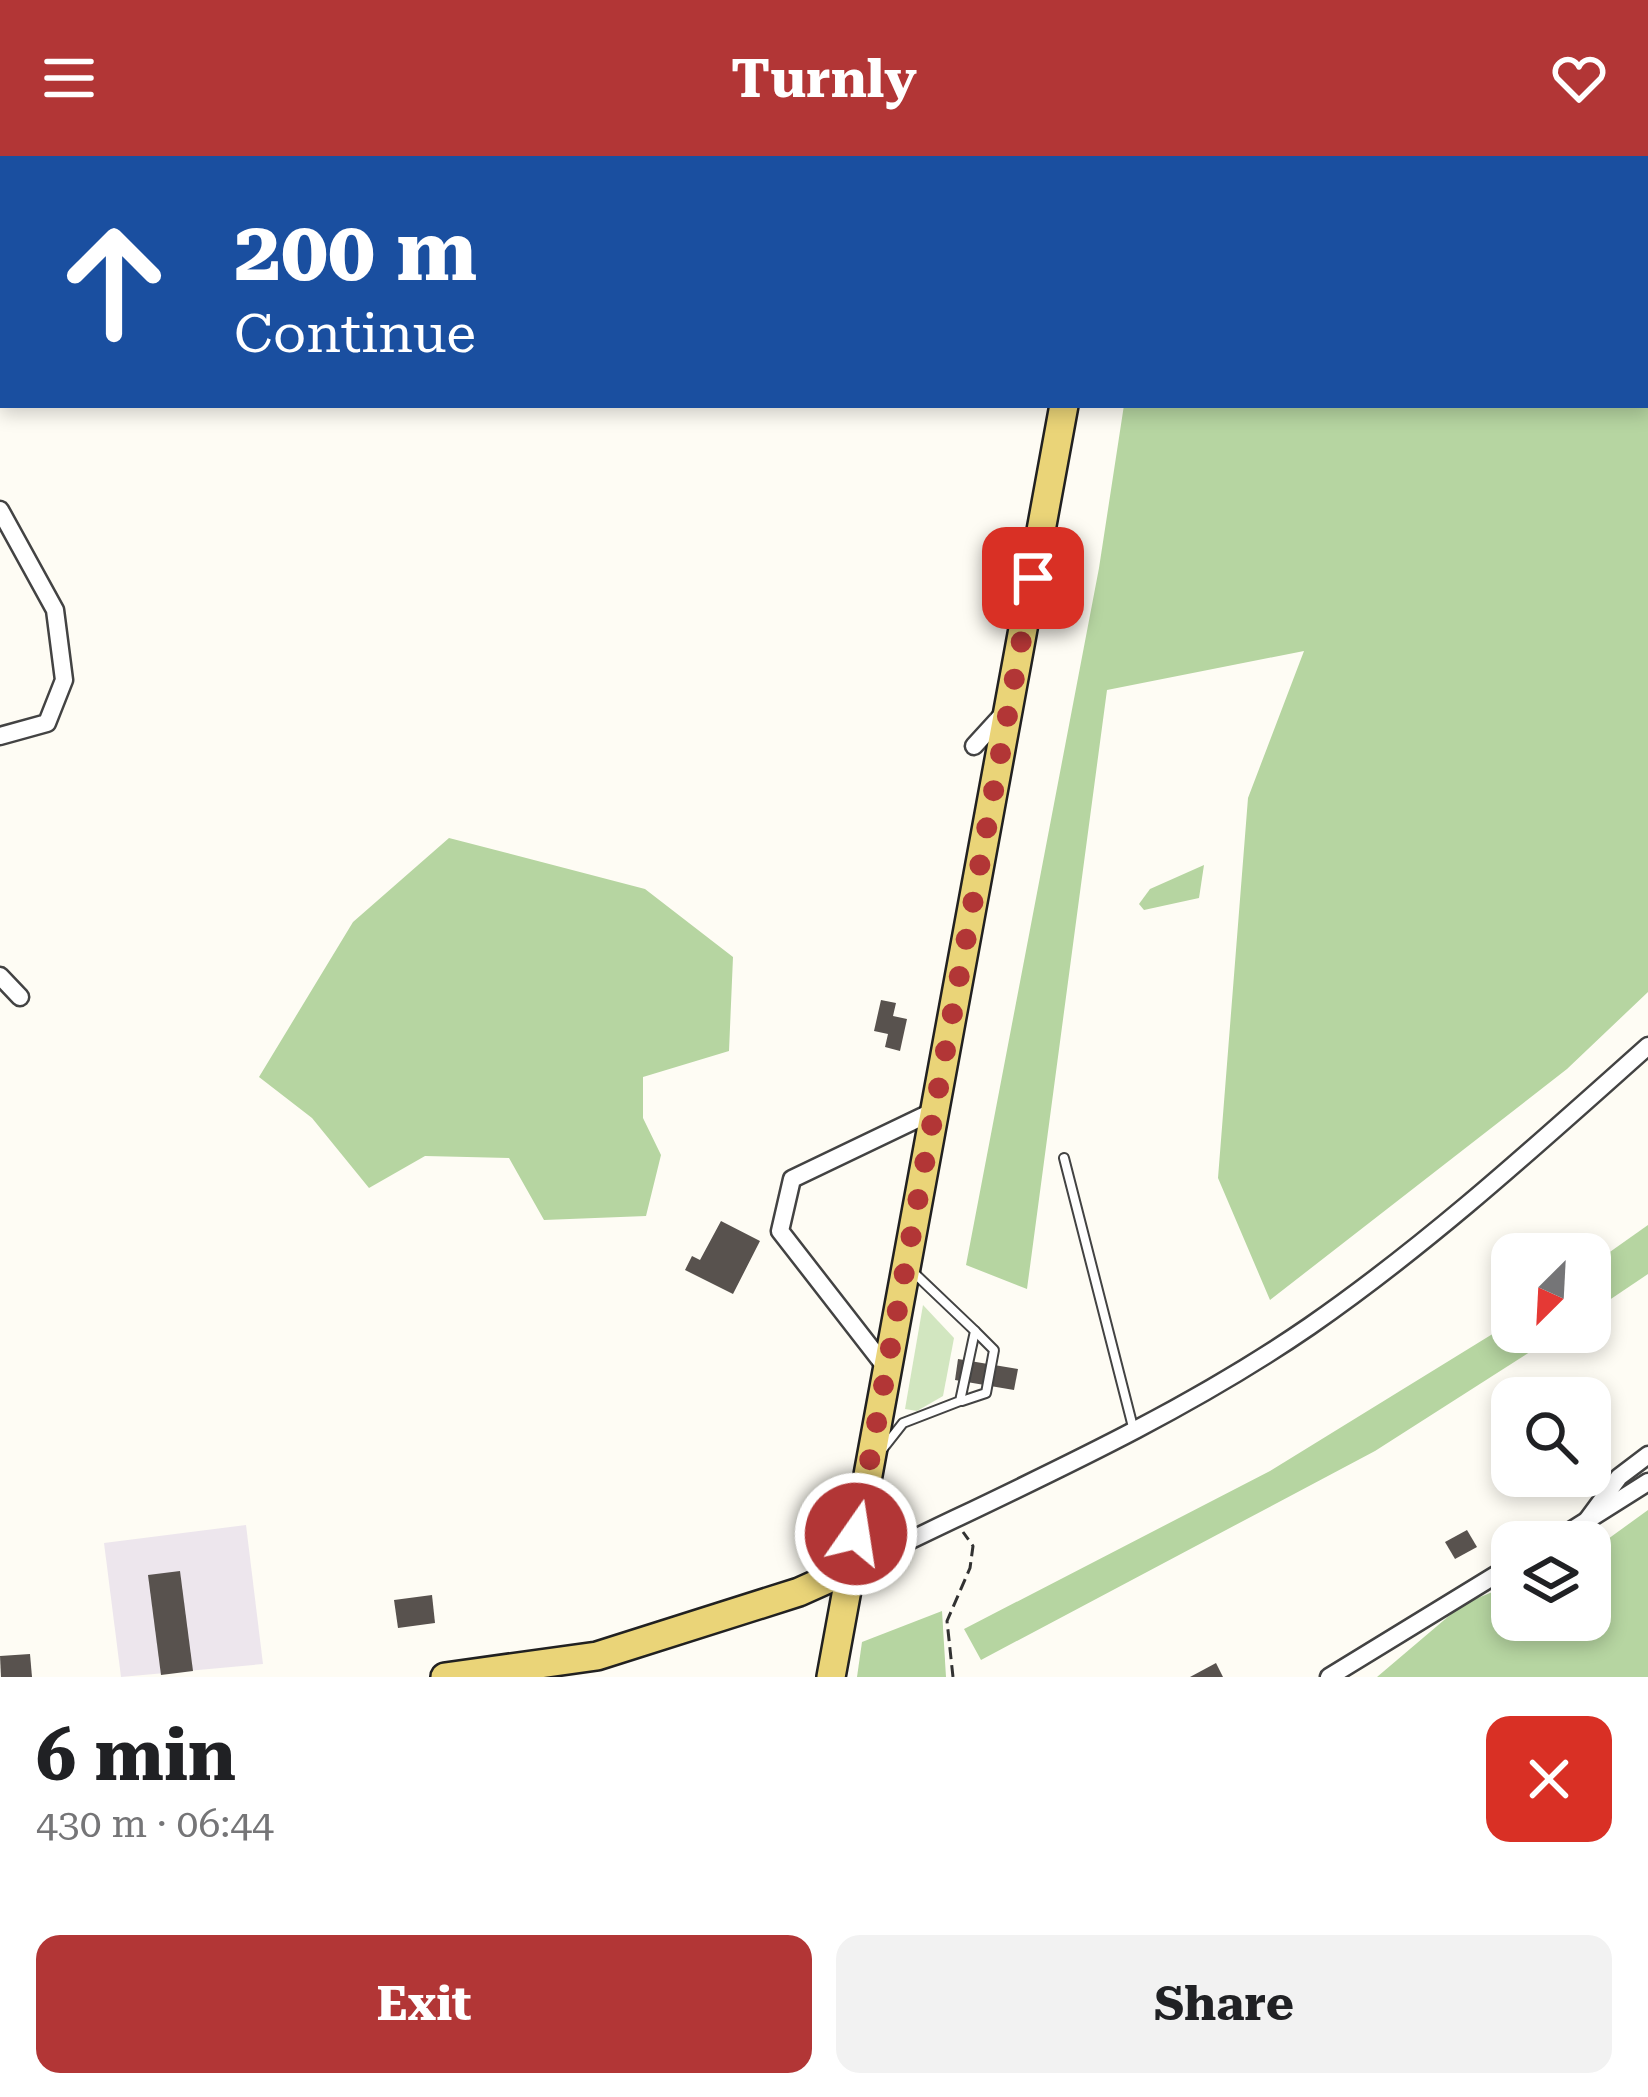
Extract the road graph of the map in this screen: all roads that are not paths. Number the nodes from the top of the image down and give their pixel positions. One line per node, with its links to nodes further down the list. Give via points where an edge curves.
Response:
1 (1063, 408): 3 (main road)
2 (0, 510): 4 (street, via 55,610 64,680 46,723)
3 (1010, 707): 5 (street); 9 (main road)
4 (0, 736)
5 (974, 746)
6 (0, 976): 7 (street)
7 (20, 997)
8 (1648, 1046): 15 (street, via 1438,1234 1306,1329)
9 (939, 1099): 11 (main road); 13 (street, via 792,1179 780,1231)
10 (1064, 1158): 15 (lane)
11 (907, 1266): 12 (lane); 13 (main road)
12 (975, 1331): 14 (lane); 14 (lane, via 994,1350 986,1393)
13 (889, 1371): 17 (main road)
14 (960, 1401): 17 (lane, via 903,1423)
15 (1134, 1432): 21 (street)
16 (1648, 1455): 19 (street)
17 (873, 1462): 21 (main road)
18 (1648, 1482): 20 (street)
19 (1587, 1521)
20 (1590, 1521)
21 (848, 1570): 23 (main road, via 598,1655); 24 (main road)
22 (1491, 1578): 25 (street)
23 (445, 1677)
24 (831, 1677)
25 (1329, 1677)

